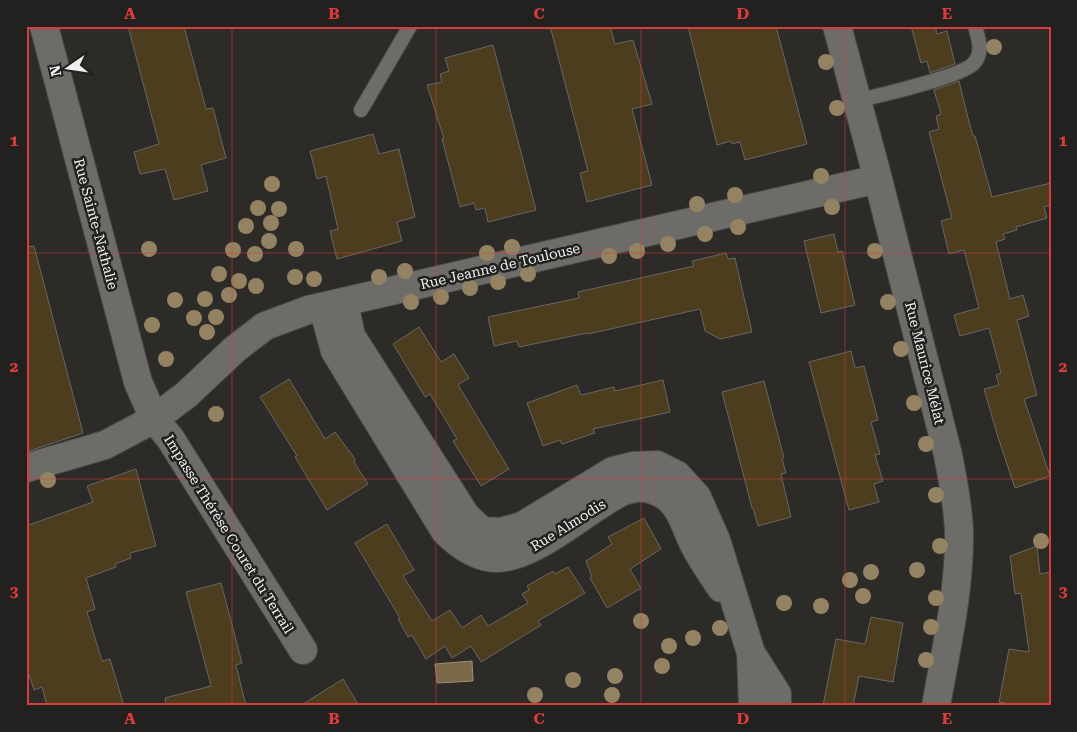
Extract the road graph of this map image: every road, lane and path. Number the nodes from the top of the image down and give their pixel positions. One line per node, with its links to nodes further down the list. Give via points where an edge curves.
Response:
1 (44, 26): 9 (street, Rue Sainte-Nathalie, via 138,382)
2 (410, 26): 6 (lane)
3 (837, 26): 5 (street, Rue Maurice Mélat)
4 (975, 26): 5 (lane, via 981,48 976,62 967,69)
5 (857, 100): 7 (street, Rue Maurice Mélat)
6 (361, 110)
7 (878, 179): 8 (street, Rue Jeanne de Toulouse); 15 (street, Rue Maurice Mélat, via 948,455 959,530 956,592)
8 (334, 304): 9 (street, Rue Jeanne de Toulouse, via 265,326); 12 (street, Rue Almodis, via 466,516 482,531 501,532 522,526 613,471 657,465 677,475 697,497 716,540)
9 (154, 419): 10 (street, Rue Jeanne de Toulouse, via 105,445); 11 (street, Impasse Thérèse Couret du Terrail, via 170,438)
10 (26, 468)
11 (303, 650)
12 (751, 653): 13 (street, Rue Almodis); 14 (street, Rue Almodis, via 777,694)
13 (753, 706)
14 (777, 706)
15 (936, 706)

